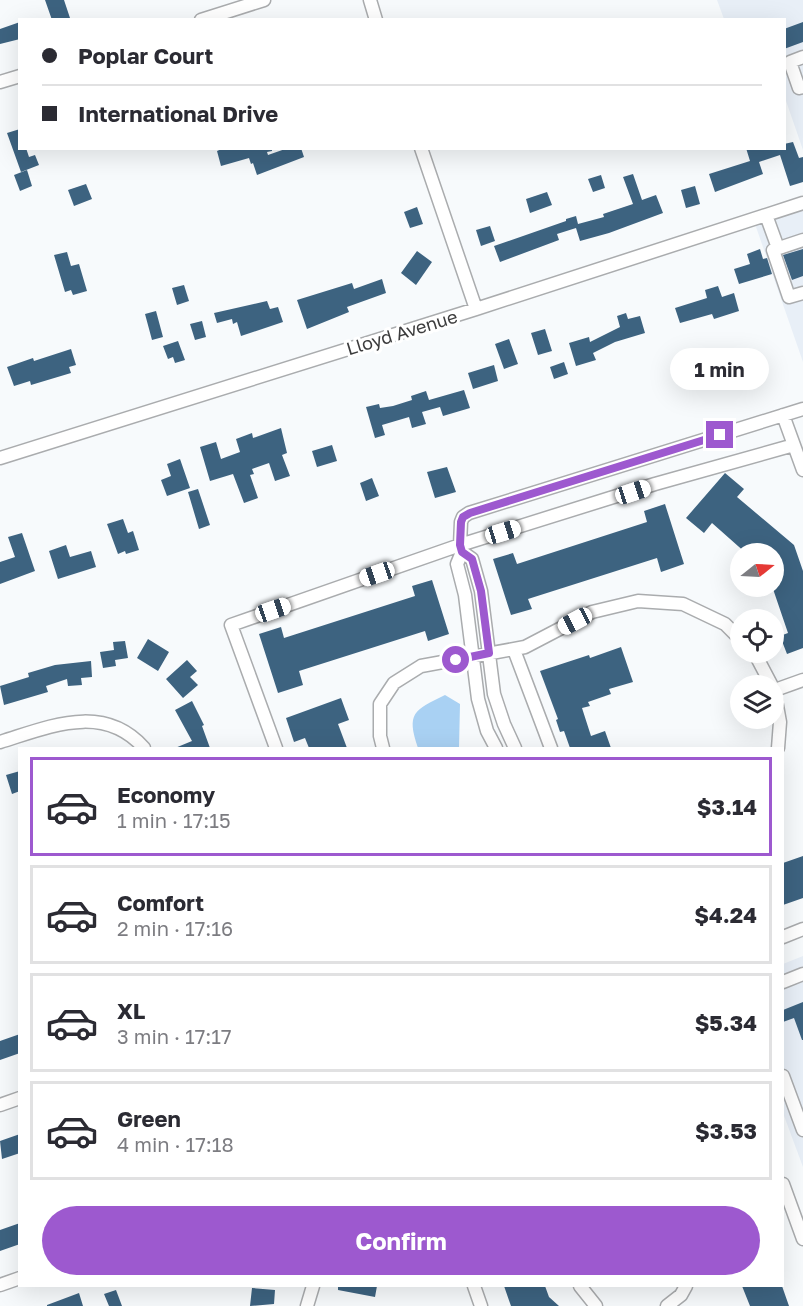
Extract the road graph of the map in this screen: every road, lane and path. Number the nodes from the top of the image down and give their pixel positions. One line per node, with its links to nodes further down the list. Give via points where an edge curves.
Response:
1 (264, 0): 3 (street)
2 (370, 0): 4 (street)
3 (207, 18)
4 (375, 18)
5 (803, 57): 8 (street, via 790,62 799,88)
6 (18, 77): 7 (street)
7 (0, 82)
8 (803, 87)
9 (422, 150): 15 (street)
10 (803, 203): 11 (street, Lloyd Avenue)
11 (766, 215): 13 (street); 15 (street, Lloyd Avenue)
12 (803, 240): 13 (street)
13 (778, 248): 14 (street, via 773,250 789,297)
14 (803, 293)
15 (476, 309): 19 (street, Lloyd Avenue)
16 (803, 409): 17 (street)
17 (783, 416): 18 (street); 21 (street, via 470,513 461,522)
18 (794, 445): 20 (street); 21 (street, via 655,484)
19 (0, 458)
20 (803, 470)
21 (461, 548): 24 (street, via 472,559 481,591); 25 (street, via 456,564 465,594); 31 (street, via 231,625)
22 (730, 630): 23 (street, via 683,604 638,601 592,612)
23 (514, 650): 24 (street); 35 (street)
24 (489, 653): 25 (street); 34 (street, via 494,694)
25 (474, 656): 32 (street, via 421,666 394,683 380,704); 33 (street, via 478,699)
26 (803, 680): 27 (street)
27 (784, 685)
28 (779, 729): 36 (street)
29 (0, 742): 30 (street, via 70,721 91,721 120,730)
30 (143, 747)
31 (276, 747)
32 (383, 747)
33 (495, 747)
34 (515, 747)
35 (551, 747)
36 (778, 747)
37 (803, 929): 38 (street)
38 (784, 937)
39 (803, 974): 40 (street)
40 (784, 982)
41 (784, 1079): 44 (street)
42 (18, 1099): 43 (street)
43 (0, 1105)
44 (803, 1130)
45 (784, 1187): 46 (street)
46 (803, 1239)
47 (18, 1279): 48 (street)
48 (0, 1285)
49 (313, 1287): 53 (street)
50 (474, 1287): 54 (street)
51 (581, 1287): 55 (street)
52 (685, 1287): 56 (street)
53 (307, 1306)
54 (481, 1306)
55 (596, 1306)
56 (667, 1306)

